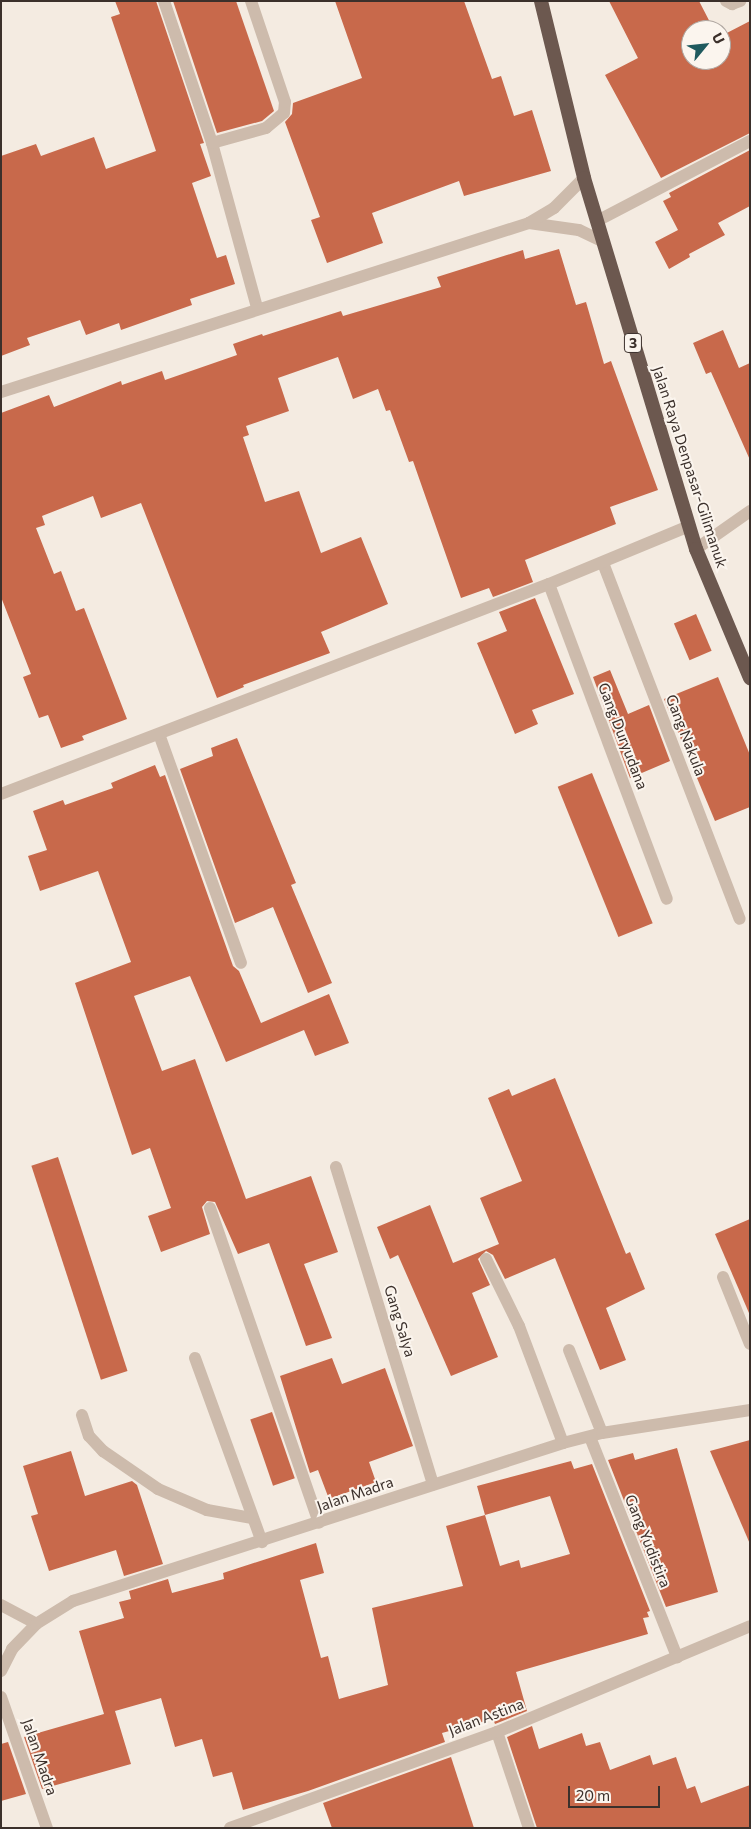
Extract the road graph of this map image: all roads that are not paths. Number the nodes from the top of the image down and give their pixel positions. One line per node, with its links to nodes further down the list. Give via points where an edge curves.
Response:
1 (164, 1): 7 (street)
2 (251, 1): 7 (street, via 285,102 284,114 266,128)
3 (541, 1): 8 (highway, Jalan Raya Denpasar-Gilimanuk / 3)
4 (726, 1): 5 (street, via 732,4)
5 (740, 1)
6 (750, 141): 9 (street)
7 (212, 143): 12 (street)
8 (584, 178): 9 (highway, Jalan Raya Denpasar-Gilimanuk / 3); 10 (street, via 554,208)
9 (597, 221): 11 (highway, Jalan Raya Denpasar-Gilimanuk / 3)
10 (529, 223): 11 (street, via 579,230); 12 (street)
11 (602, 241): 15 (highway, Jalan Raya Denpasar-Gilimanuk / 3)
12 (257, 308): 13 (street)
13 (1, 392)
14 (750, 511): 16 (street)
15 (689, 526): 16 (highway, Jalan Raya Denpasar-Gilimanuk / 3); 17 (street)
16 (696, 549): 19 (highway, Jalan Raya Denpasar-Gilimanuk / 3)
17 (603, 563): 18 (street); 23 (street, Gang Nakula)
18 (549, 584): 20 (street); 22 (street, Gang Duryudana)
19 (750, 678)
20 (159, 734): 21 (street); 24 (street)
21 (1, 794)
22 (667, 899)
23 (740, 919)
24 (241, 963)
25 (336, 1167): 36 (street, Gang Salya)
26 (210, 1208): 38 (street)
27 (486, 1259): 35 (street, via 520,1326)
28 (724, 1278): 29 (street)
29 (750, 1344)
30 (569, 1350): 34 (street, Gang Yudistira)
31 (195, 1358): 37 (street)
32 (750, 1410): 34 (street, Jalan Madra)
33 (82, 1415): 37 (street, via 89,1436 103,1450 158,1489 208,1510)
34 (596, 1435): 35 (street, Jalan Madra); 43 (street, Gang Yudistira)
35 (562, 1443): 36 (street, Jalan Madra)
36 (433, 1485): 38 (street, Jalan Madra)
37 (252, 1518): 39 (street)
38 (319, 1523): 39 (street, Jalan Madra)
39 (262, 1542): 41 (street, Jalan Madra, via 73,1601)
40 (1, 1605): 41 (street)
41 (36, 1624): 44 (street, Jalan Madra, via 12,1649)
42 (750, 1626): 43 (street, Jalan Astina)
43 (677, 1657): 46 (street, Jalan Astina)
44 (1, 1671)
45 (1, 1697): 47 (street, Jalan Madra)
46 (496, 1732): 48 (street, Jalan Astina); 49 (street)
47 (47, 1828)
48 (230, 1828)
49 (529, 1828)

